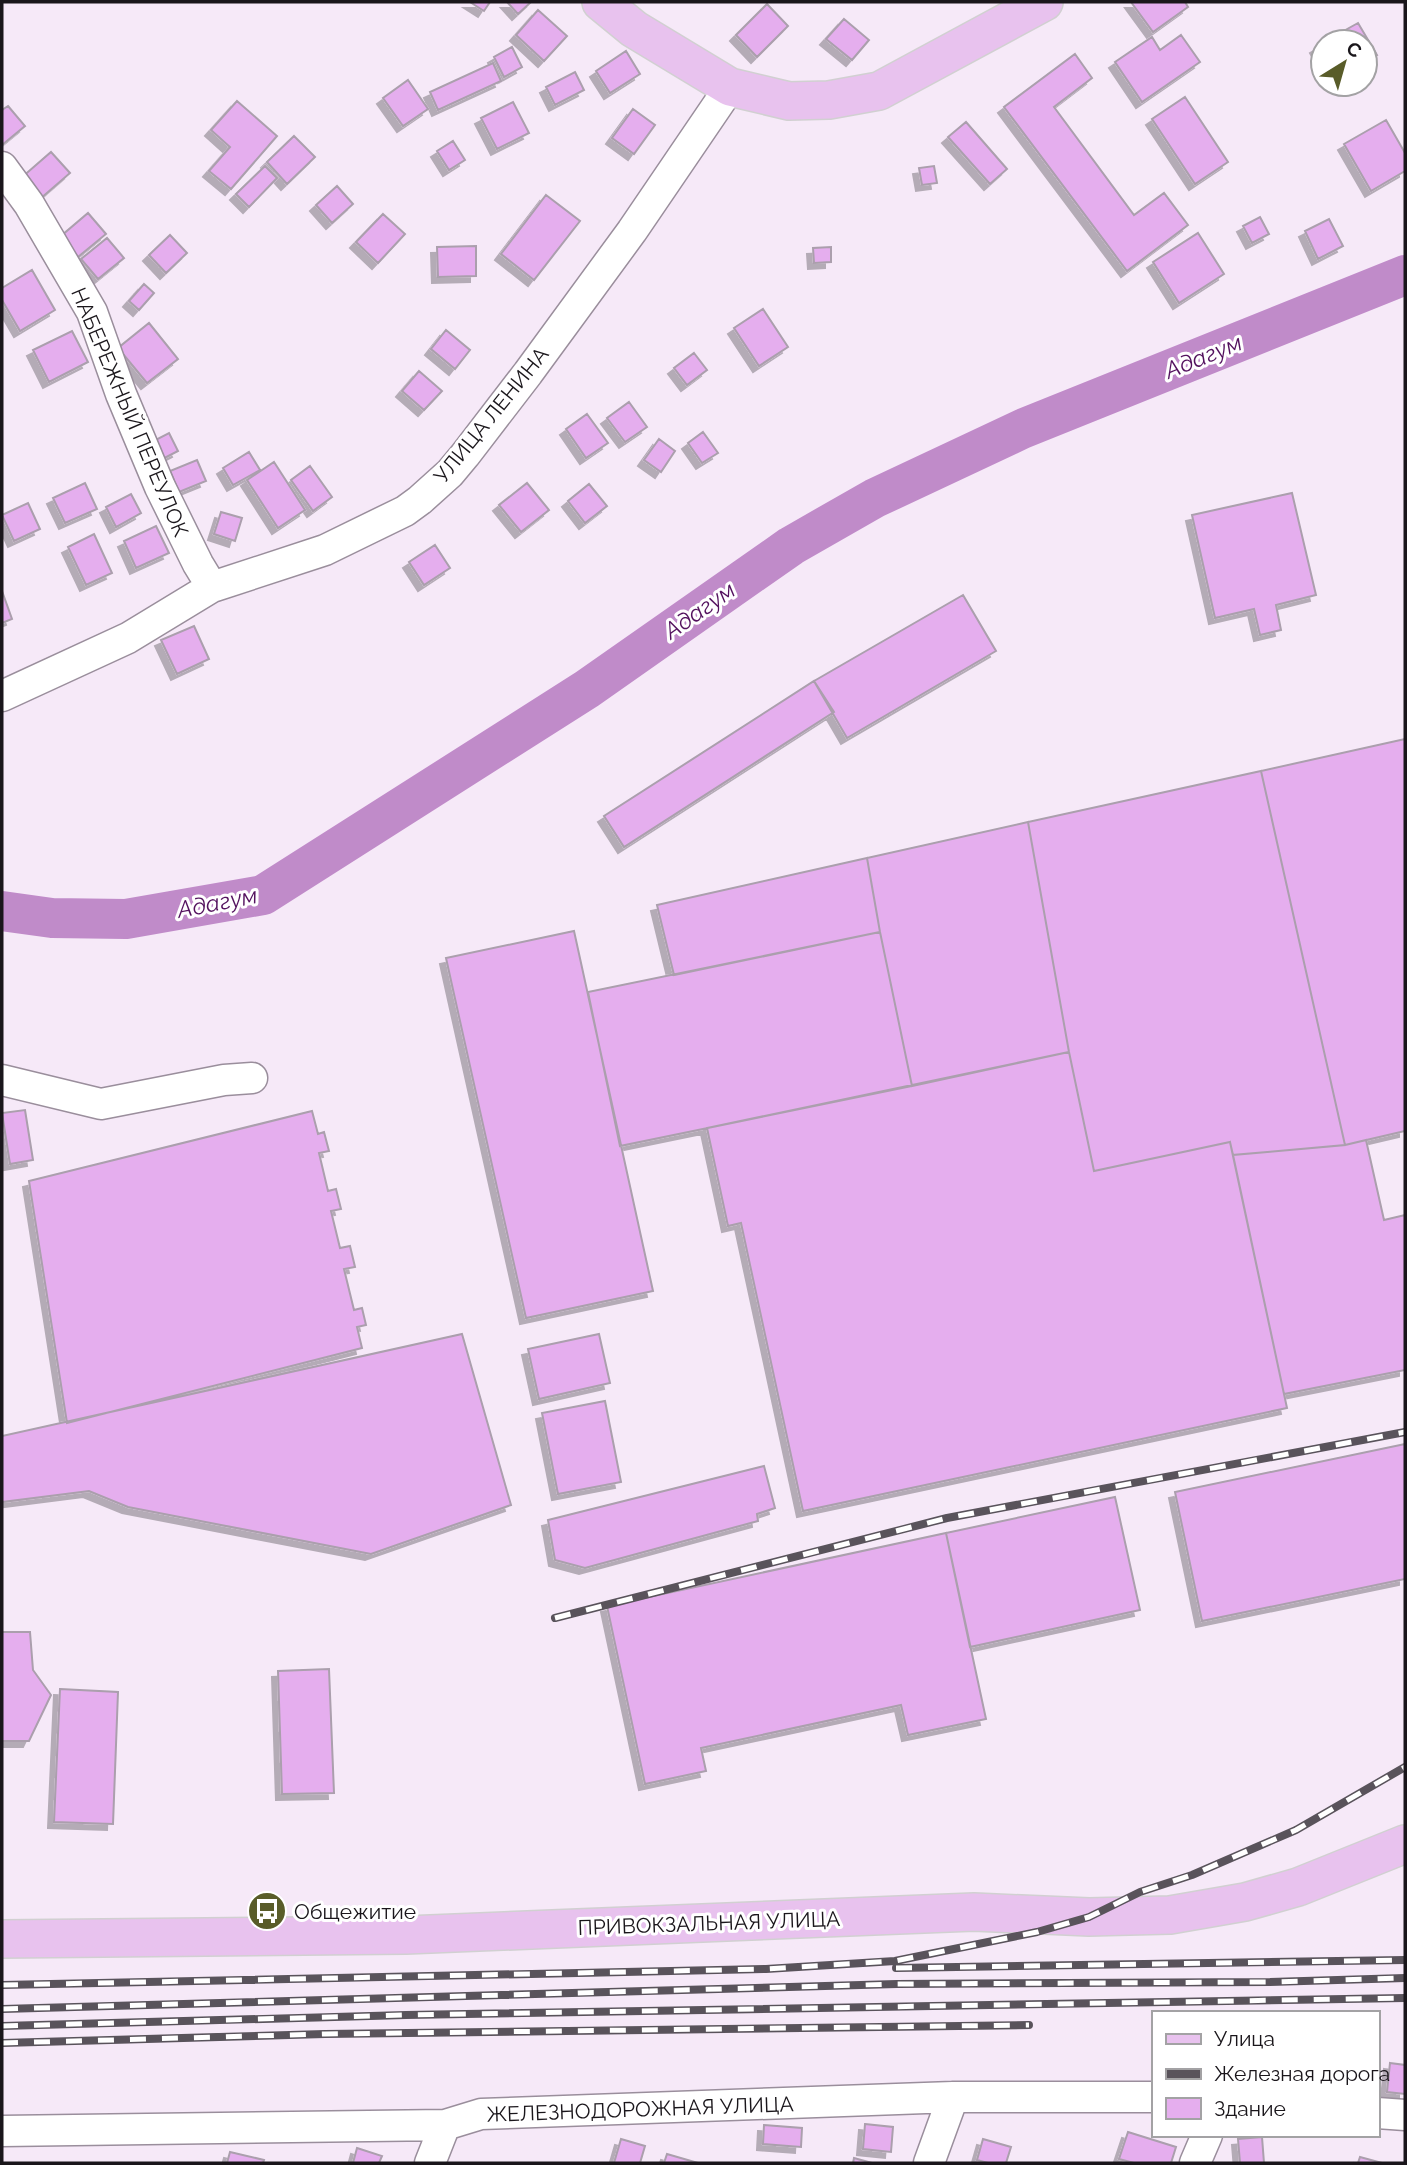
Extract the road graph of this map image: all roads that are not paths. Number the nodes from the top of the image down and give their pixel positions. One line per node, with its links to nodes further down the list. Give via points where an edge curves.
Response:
1 (601, 2): 3 (main road, via 634,29)
2 (1044, 2): 3 (main road, via 879,91 789,101)
3 (730, 87): 5 (street, УЛИЦА ЛЕНИНА, via 632,231 450,473 405,511 352,538)
4 (2, 167): 5 (street, НАБЕРЕЖНЫЙ ПЕРЕУЛОК, via 92,312 159,487)
5 (212, 587): 6 (street, УЛИЦА ЛЕНИНА, via 128,638)
6 (2, 695)
7 (252, 1078): 8 (street, via 101,1104)
8 (2, 1080)
9 (1405, 1844): 10 (main road, ПРИВОКЗАЛЬНАЯ УЛИЦА, via 1298,1887 1170,1915 975,1912 406,1936)
10 (2, 1939)
11 (1152, 2097): 12 (street, ЖЕЛЕЗНОДОРОЖНАЯ УЛИЦА)
12 (953, 2098): 15 (street, ЖЕЛЕЗНОДОРОЖНАЯ УЛИЦА, via 481,2113); 19 (street)
13 (1379, 2113): 14 (street)
14 (1405, 2115)
15 (444, 2125): 16 (street, ЖЕЛЕЗНОДОРОЖНАЯ УЛИЦА); 18 (street)
16 (2, 2131)
17 (1206, 2137): 20 (street)
18 (430, 2163)
19 (929, 2163)
20 (1195, 2163)

